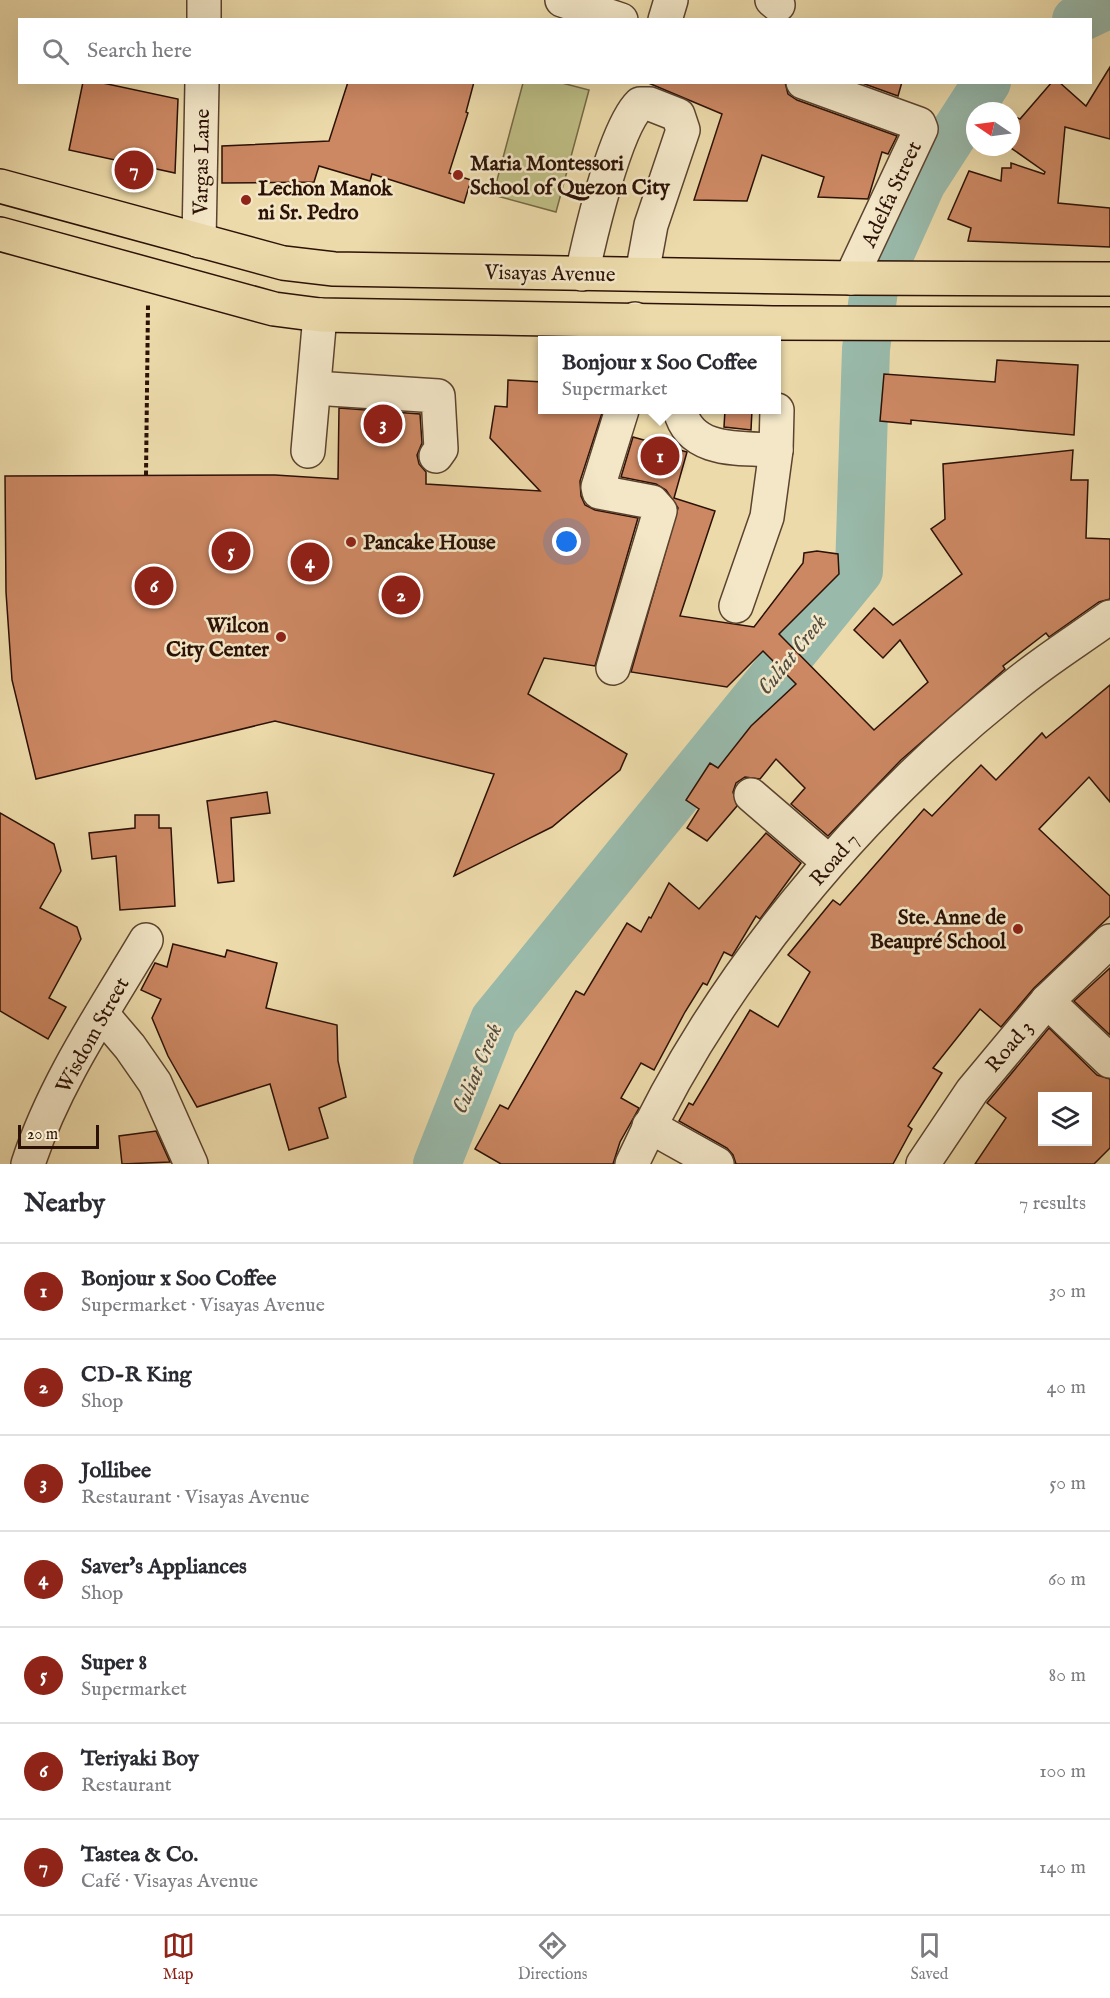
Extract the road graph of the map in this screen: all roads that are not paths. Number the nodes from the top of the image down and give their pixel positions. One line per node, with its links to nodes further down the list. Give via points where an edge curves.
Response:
1 (204, 0): 4 (street)
2 (562, 0): 5 (street)
3 (671, 0): 6 (street)
4 (204, 18)
5 (615, 18)
6 (666, 18)
7 (202, 84): 11 (street, Vargas Lane)
8 (809, 84): 14 (street, Adelfa Street, via 919,124 921,129)
9 (0, 186): 11 (main road, Visayas Avenue)
10 (0, 234): 17 (main road, via 274,309)
11 (199, 241): 12 (main road, Visayas Avenue, via 283,264 334,269)
12 (582, 273): 13 (main road, Visayas Avenue); 13 (street, via 593,223 626,122 640,104 650,104 678,115 683,130 651,225)
13 (642, 274): 14 (main road, Visayas Avenue)
14 (852, 278): 15 (main road, Visayas Avenue)
15 (1054, 278): 16 (main road, Visayas Avenue); 18 (main road)
16 (1110, 279)
17 (320, 315): 20 (main road); 23 (street)
18 (1052, 324): 19 (main road); 22 (main road, via 812,322)
19 (1110, 324)
20 (634, 330): 21 (main road)
21 (686, 330): 22 (main road)
22 (773, 332)
23 (314, 388): 28 (street); 29 (street, via 438,396 441,449)
24 (621, 414): 32 (street, via 599,492 652,502 660,511)
25 (681, 414): 27 (street, via 683,426 704,442)
26 (777, 414): 27 (street)
27 (776, 450): 30 (street, via 767,517)
28 (308, 451)
29 (436, 456)
30 (736, 606)
31 (1110, 617): 34 (street, Road 7, via 1014,685 926,761)
32 (613, 668)
33 (751, 795): 34 (street)
34 (829, 862): 40 (street, Road 7, via 731,989)
35 (146, 940): 38 (street, Wisdom Street)
36 (1110, 940): 37 (street, Road 3)
37 (1047, 1001): 39 (street); 45 (street, Road 3, via 972,1091)
38 (102, 1014): 41 (street, Wisdom Street, via 81,1049); 42 (street, via 155,1083)
39 (1110, 1061)
40 (649, 1126): 43 (street, Road 7); 44 (street)
41 (28, 1164)
42 (191, 1164)
43 (632, 1164)
44 (717, 1164)
45 (923, 1164)

